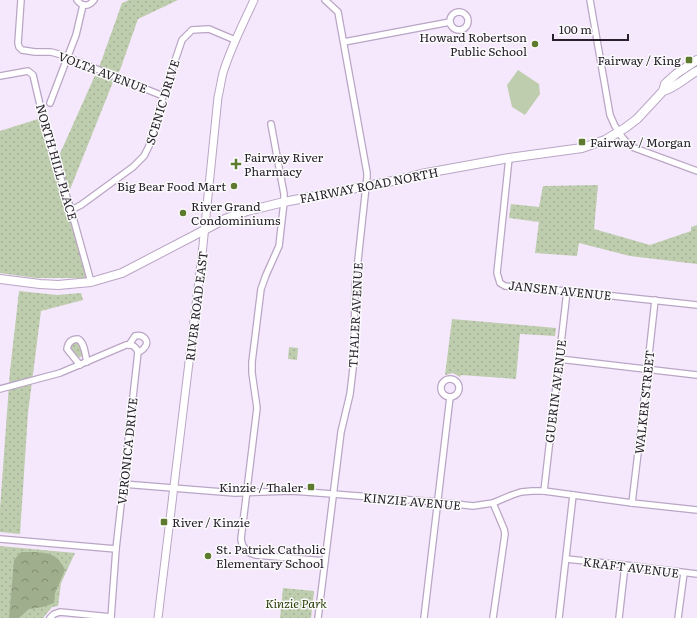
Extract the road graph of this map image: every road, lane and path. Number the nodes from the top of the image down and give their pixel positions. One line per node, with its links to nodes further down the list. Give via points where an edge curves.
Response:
1 (21, 0): 11 (street, VOLTA AVENUE, via 19,48)
2 (77, 0): 7 (street)
3 (94, 0): 7 (street, via 88,5)
4 (254, 0): 9 (street, RIVER ROAD EAST)
5 (325, 0): 10 (street, THALER AVENUE, via 338,12)
6 (590, 0): 19 (street, via 610,115)
7 (83, 5): 11 (street, via 76,34)
8 (450, 22): 10 (street)
9 (235, 40): 16 (street, SCENIC DRIVE, via 209,29 192,30 182,40); 25 (street, RIVER ROAD EAST, via 223,73 218,97)
10 (344, 42): 22 (street, THALER AVENUE, via 367,173)
11 (67, 56): 16 (street, VOLTA AVENUE); 17 (street)
12 (697, 60): 15 (main road, FAIRWAY ROAD NORTH, via 665,84)
13 (697, 71): 15 (main road, FAIRWAY ROAD NORTH)
14 (0, 76): 24 (street, NORTH HILL PLACE, via 28,71 33,75 53,154)
15 (663, 91): 19 (main road, FAIRWAY ROAD NORTH)
16 (164, 96): 24 (street, SCENIC DRIVE, via 144,156 134,167 82,205)
17 (50, 103)
18 (272, 124): 23 (street)
19 (619, 133): 20 (main road, FAIRWAY ROAD NORTH, via 582,148); 21 (street, via 632,147)
20 (509, 158): 22 (main road, FAIRWAY ROAD NORTH); 28 (street, JANSEN AVENUE, via 498,279 505,286)
21 (697, 171)
22 (366, 185): 23 (main road, FAIRWAY ROAD NORTH); 44 (street, THALER AVENUE, via 355,288 354,360)
23 (284, 202): 25 (main road, FAIRWAY ROAD NORTH, via 225,219); 43 (street, via 279,246 261,289 252,362 257,408)
24 (71, 210): 27 (street, NORTH HILL PLACE)
25 (204, 231): 27 (main road, FAIRWAY ROAD NORTH, via 122,273); 41 (street, RIVER ROAD EAST)
26 (0, 279): 27 (main road, FAIRWAY ROAD NORTH, via 58,285)
27 (91, 282)
28 (567, 291): 29 (street, JANSEN AVENUE); 33 (street, GUERIN AVENUE)
29 (655, 300): 30 (street, JANSEN AVENUE); 36 (street, WALKER STREET)
30 (697, 305)
31 (129, 344): 32 (street); 32 (street, VERONICA DRIVE, via 135,336 143,336 146,345); 34 (street, VERONICA DRIVE)
32 (138, 352): 40 (street, VERONICA DRIVE)
33 (559, 359): 36 (street); 42 (street, GUERIN AVENUE)
34 (86, 362): 35 (street, VERONICA DRIVE); 35 (street, via 82,342 78,339 72,340 67,348)
35 (80, 365): 38 (street, VERONICA DRIVE, via 60,373)
36 (647, 370): 37 (street); 48 (street, WALKER STREET)
37 (697, 375)
38 (0, 388)
39 (450, 397): 46 (street)
40 (123, 484): 41 (street, KINZIE AVENUE); 51 (street, VERONICA DRIVE)
41 (174, 488): 43 (street, KINZIE AVENUE); 59 (street, RIVER ROAD EAST)
42 (544, 491): 45 (street, KINZIE AVENUE); 47 (street, KINZIE AVENUE, via 512,494)
43 (247, 493): 44 (street, KINZIE AVENUE, via 291,491); 53 (street, via 241,539 247,552 256,556)
44 (333, 494): 46 (street, KINZIE AVENUE); 53 (street, THALER AVENUE)
45 (573, 495): 48 (street, KINZIE AVENUE); 52 (street)
46 (438, 502): 47 (street, KINZIE AVENUE, via 473,506); 61 (street)
47 (493, 503): 62 (street, via 505,534)
48 (632, 503): 49 (street, KINZIE AVENUE)
49 (697, 510)
50 (0, 539): 51 (street)
51 (116, 549): 57 (street, VERONICA DRIVE)
52 (566, 559): 54 (street, KRAFT AVENUE); 63 (street)
53 (325, 561): 60 (street, THALER AVENUE)
54 (625, 565): 55 (street, KRAFT AVENUE); 64 (street)
55 (684, 573): 56 (street, KRAFT AVENUE); 65 (street)
56 (697, 574)
57 (111, 617): 58 (street, via 60,612)
58 (50, 618)
59 (158, 618)
60 (318, 618)
61 (424, 618)
62 (493, 618)
63 (559, 618)
64 (619, 618)
65 (678, 618)

